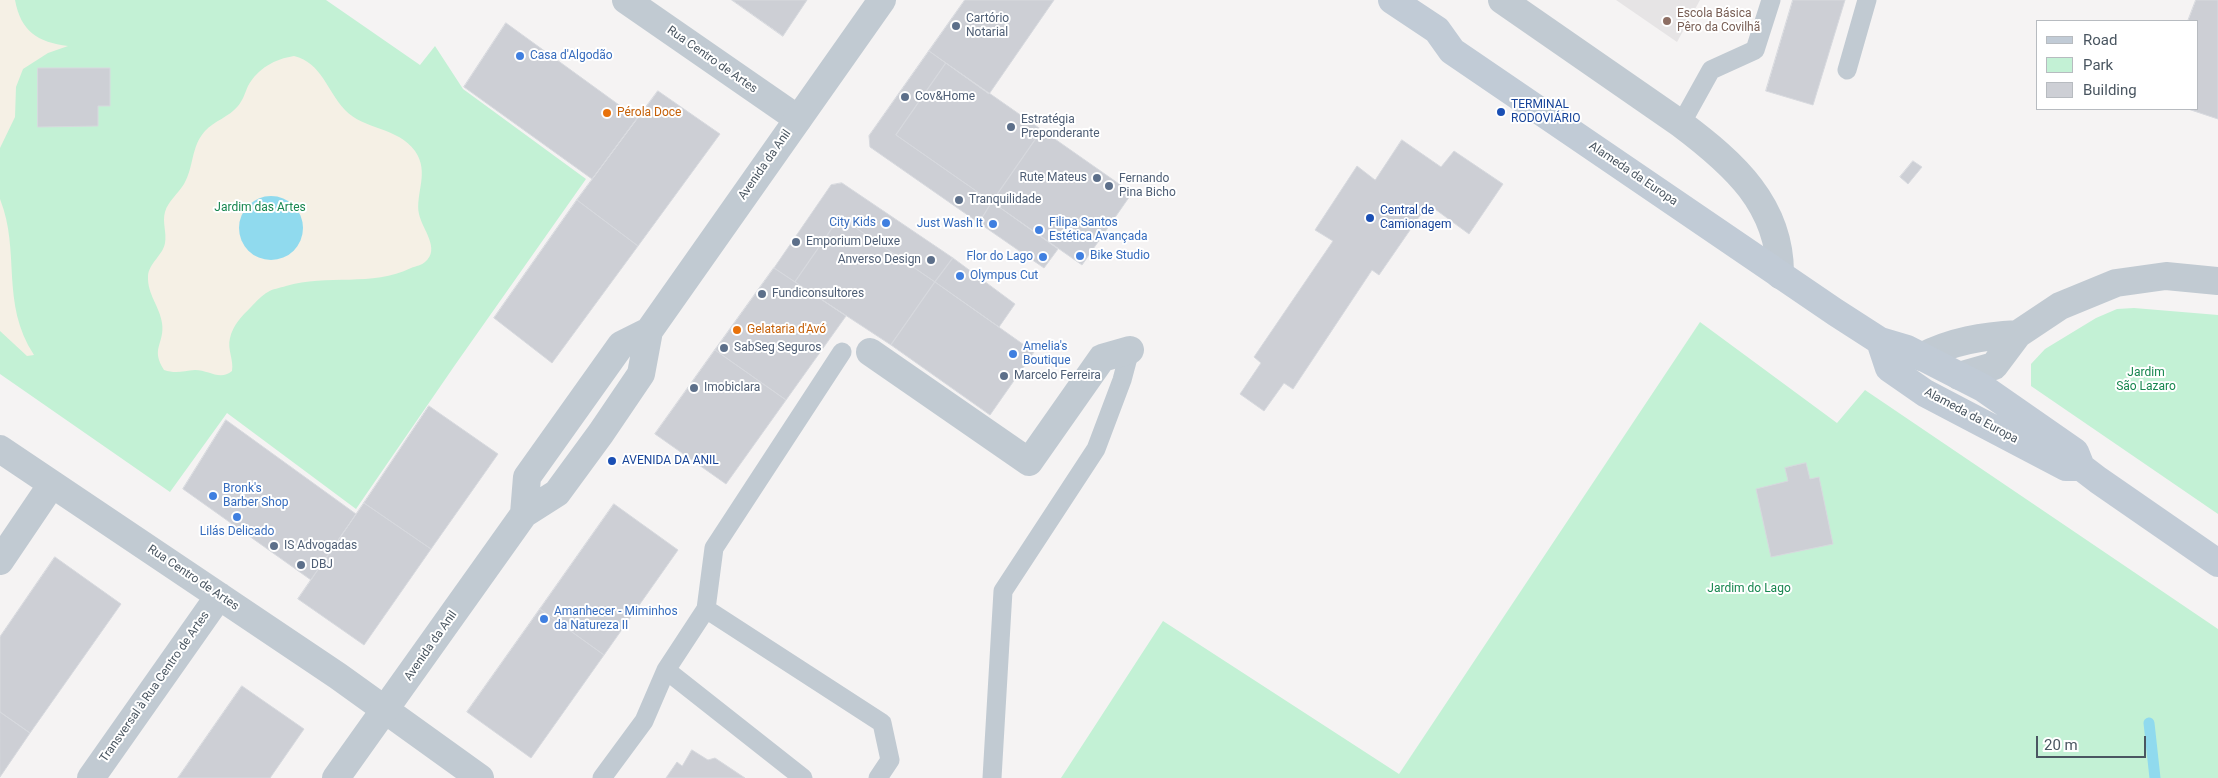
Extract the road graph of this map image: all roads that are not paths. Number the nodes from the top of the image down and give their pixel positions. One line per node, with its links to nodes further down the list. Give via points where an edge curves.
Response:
1 (626, 0): 8 (street, Rua Centro de Artes)
2 (882, 0): 8 (street, Avenida da Anil)
3 (1392, 0): 10 (main road, Alameda da Europa, via 1437,30 1452,51)
4 (1502, 0): 9 (street)
5 (1770, 0): 9 (lane, via 1755,50 1711,70)
6 (1867, 0): 7 (lane)
7 (1847, 70)
8 (798, 119): 28 (street, Avenida da Anil, via 649,331 641,374 602,433 557,493 524,514)
9 (1681, 124): 10 (street, via 1740,174 1762,203 1777,236 1781,255)
10 (1780, 275): 13 (main road, Alameda da Europa)
11 (2218, 281): 12 (street, via 2166,276 2116,283 2060,306)
12 (2018, 334): 17 (street, via 1986,335 1940,347); 18 (street, via 1994,366); 19 (street, via 2002,375)
13 (1880, 342): 17 (main road, Alameda da Europa, via 1907,349); 21 (main road, Alameda da Europa, via 1889,368 1926,393 2066,467)
14 (1130, 350): 16 (street, via 1102,358 1029,462); 35 (lane, via 1096,449 1003,591)
15 (842, 352): 26 (lane, via 714,548)
16 (870, 352)
17 (1920, 357): 18 (main road, Alameda da Europa)
18 (1959, 376): 19 (main road, Alameda da Europa)
19 (2004, 402): 21 (main road, Alameda da Europa, via 2075,452)
20 (0, 449): 22 (street, Rua Centro de Artes)
21 (2081, 467): 24 (main road, Alameda da Europa)
22 (52, 484): 23 (street); 25 (street, Rua Centro de Artes)
23 (0, 561)
24 (2218, 563)
25 (219, 596): 28 (street, Rua Centro de Artes); 29 (street, Transversal à Rua Centro de Artes)
26 (706, 609): 27 (lane); 34 (lane, via 882,723 890,760)
27 (666, 670): 32 (lane, via 644,721); 33 (lane)
28 (385, 709): 30 (street, Avenida da Anil); 31 (street, Rua Centro de Artes)
29 (91, 778)
30 (336, 778)
31 (480, 778)
32 (602, 778)
33 (803, 778)
34 (878, 778)
35 (992, 778)

